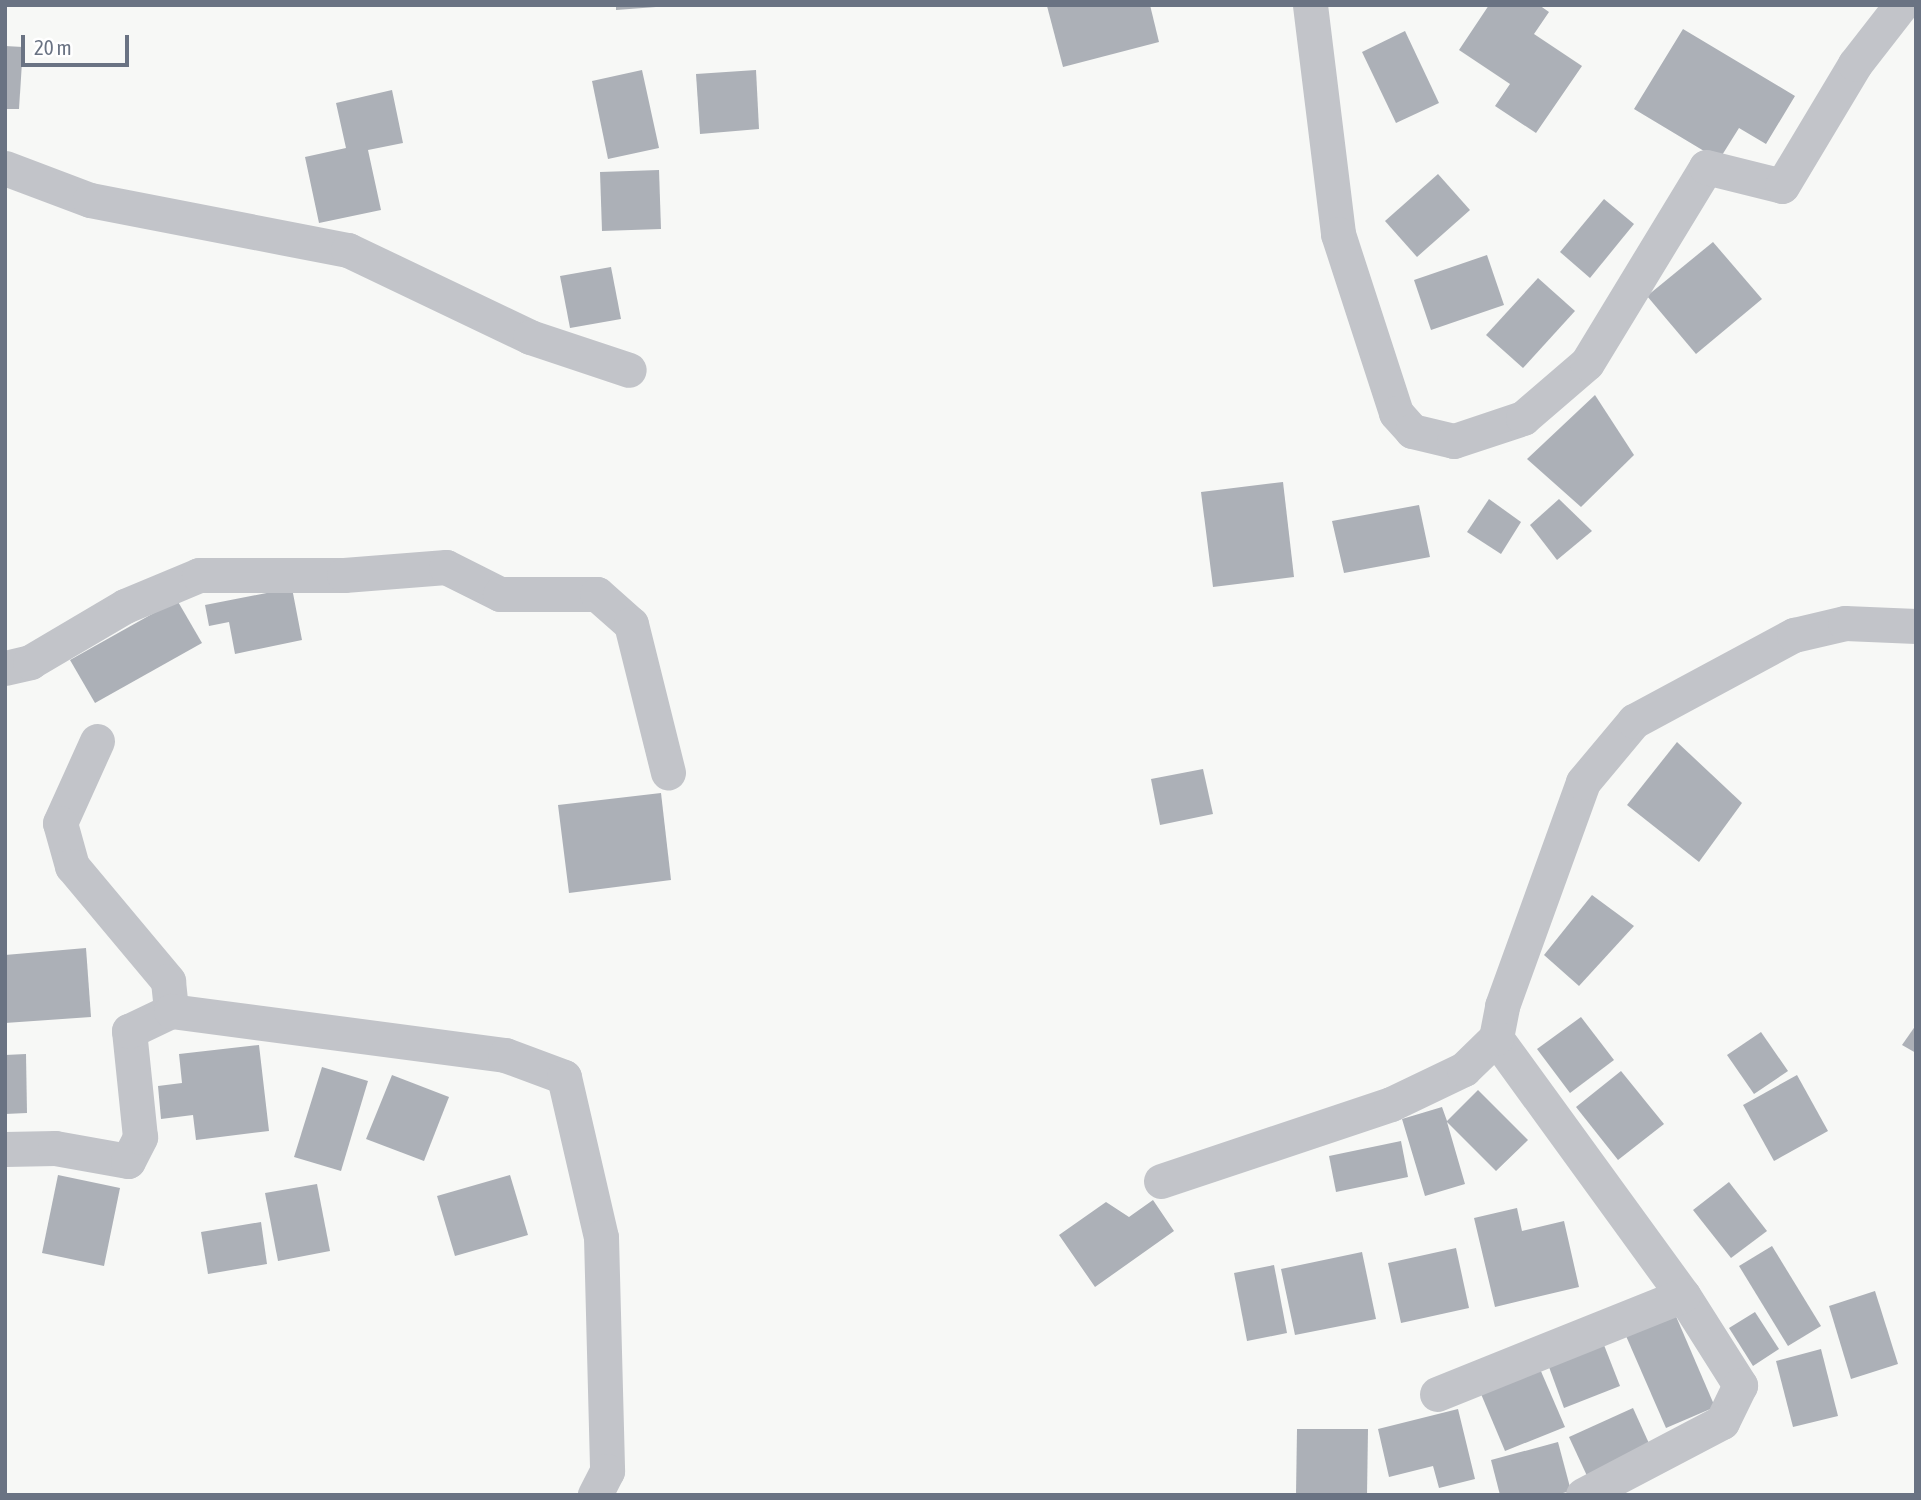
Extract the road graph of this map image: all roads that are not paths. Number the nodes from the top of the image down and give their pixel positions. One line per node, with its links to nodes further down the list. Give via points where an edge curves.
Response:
1 (1310, 5): 2 (street, via 1338,233 1396,412 1412,431 1454,441 1523,418 1587,363 1706,167 1782,186 1855,64)
2 (1901, 5)
3 (5, 169): 4 (street, via 90,200 348,250 530,337)
4 (629, 370)
5 (1916, 626): 10 (street, via 1845,623 1794,635 1634,720 1583,782 1502,1006)
6 (5, 668): 8 (street, via 30,662 125,606 199,575 344,575 446,567 500,594 597,594 631,624)
7 (97, 741): 9 (street, via 61,823 72,866 168,981)
8 (668, 772)
9 (171, 1011): 11 (street, via 129,1031 140,1137 128,1161 54,1148); 15 (street, via 505,1055 564,1077 601,1237 607,1471)
10 (1496, 1038): 12 (street, via 1464,1069 1391,1104); 13 (street)
11 (5, 1149)
12 (1161, 1181)
13 (1683, 1294): 14 (street); 16 (street, via 1740,1385 1722,1422)
14 (1437, 1394)
15 (595, 1495)
16 (1583, 1495)

